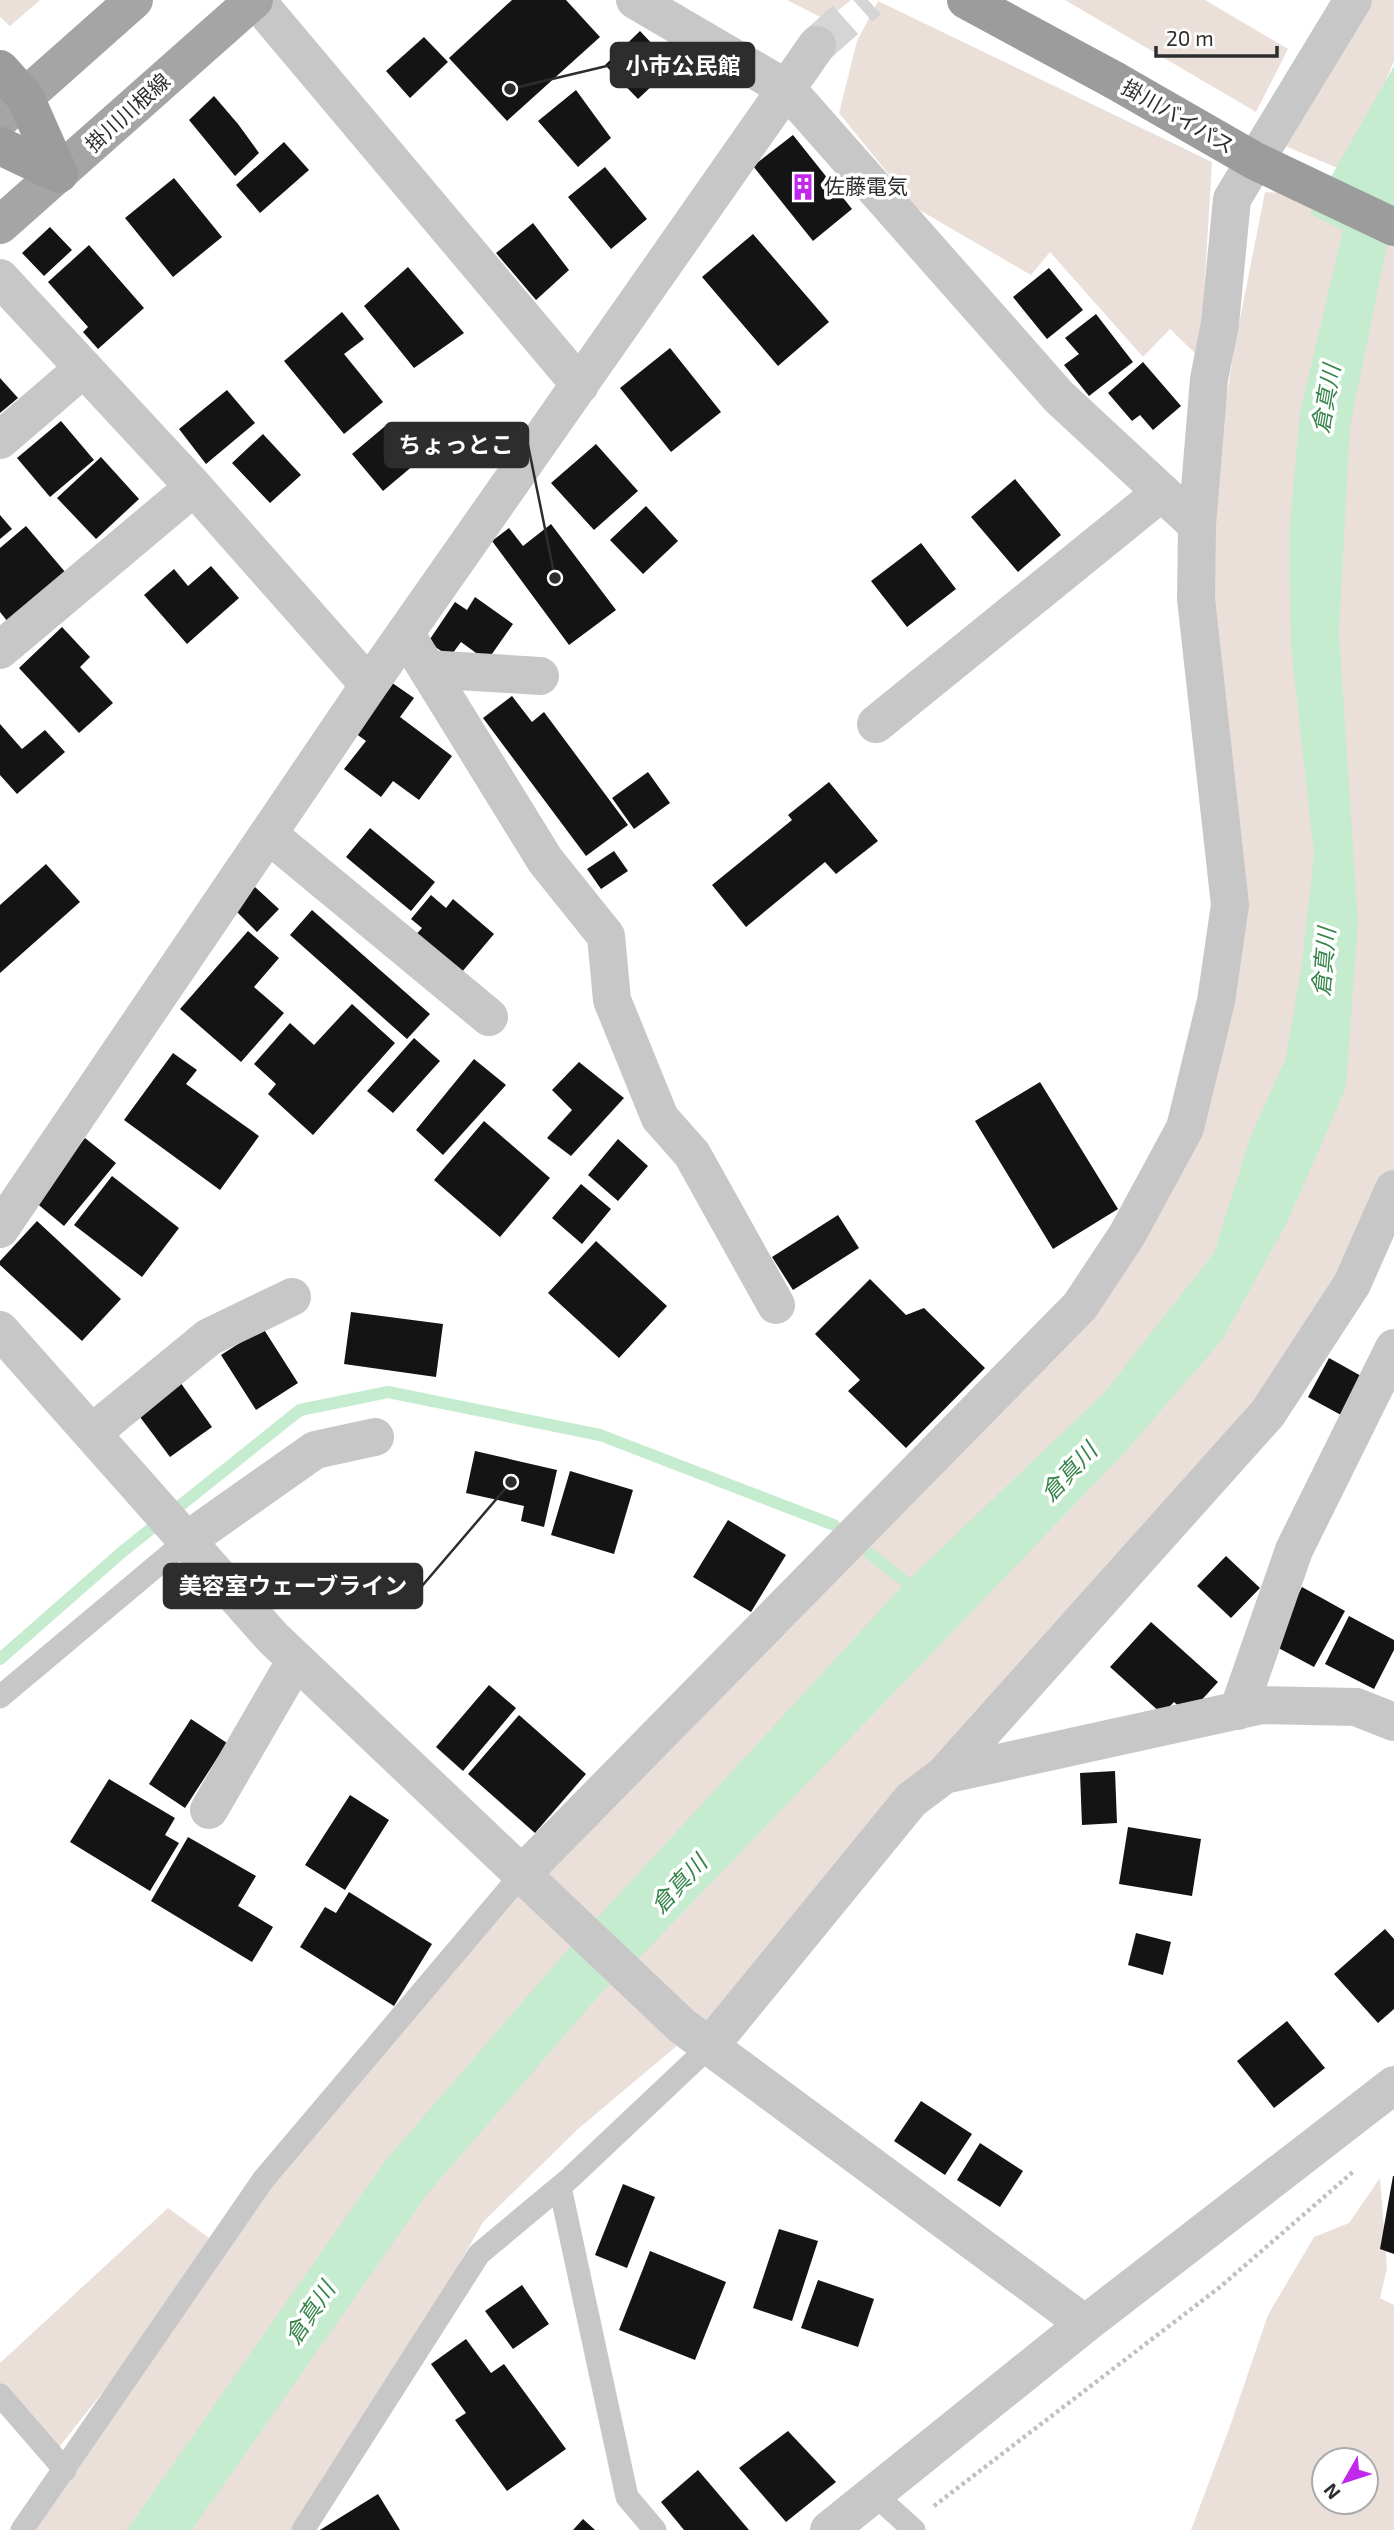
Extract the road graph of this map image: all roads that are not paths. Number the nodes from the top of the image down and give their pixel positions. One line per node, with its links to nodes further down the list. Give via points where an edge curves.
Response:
1 (134, 0): 9 (main road)
2 (255, 0): 11 (main road, 掛川川根線); 16 (street)
3 (635, 0): 8 (street)
4 (966, 0): 13 (highway, 掛川バイパス, bridge, via 1255,161)
5 (1353, 0): 20 (street, via 1232,199 1220,324 1209,379)
6 (817, 45): 8 (street)
7 (0, 69): 9 (highway)
8 (787, 89): 16 (street); 19 (street, via 1059,397)
9 (13, 108): 11 (highway)
10 (0, 146): 11 (highway)
11 (59, 174): 12 (main road, 掛川川根線)
12 (0, 225)
13 (1394, 227)
14 (0, 278): 15 (street)
15 (84, 368): 17 (street); 18 (street)
16 (580, 384): 21 (street)
17 (0, 440)
18 (194, 487): 22 (street); 25 (street)
19 (1162, 492): 20 (street); 26 (street)
20 (1197, 525): 44 (street, via 1196,599 1230,905 1216,1001 1185,1128 1127,1235 1080,1306)
21 (405, 633): 23 (street); 25 (street)
22 (0, 650)
23 (427, 668): 24 (street); 32 (street, via 545,860 606,936 612,1000 660,1118 692,1154)
24 (540, 676)
25 (369, 685): 27 (street)
26 (876, 724)
27 (268, 834): 28 (street); 30 (street)
28 (489, 1017)
29 (1394, 1189): 42 (street, via 1352,1284 1268,1413)
30 (0, 1229)
31 (292, 1297): 35 (street, via 209,1337)
32 (776, 1304)
33 (0, 1330): 35 (street)
34 (1394, 1348): 40 (street, via 1294,1550)
35 (92, 1433): 37 (street)
36 (375, 1437): 37 (street, via 315,1450)
37 (186, 1541): 38 (street); 39 (lane)
38 (296, 1660): 43 (street); 44 (street)
39 (0, 1697)
40 (1238, 1711): 41 (street, via 1262,1705 1356,1707); 42 (street)
41 (1394, 1722)
42 (944, 1775): 45 (street, via 911,1800)
43 (209, 1810)
44 (526, 1880): 45 (street); 50 (lane, via 263,2180)
45 (696, 2036): 47 (lane); 48 (street)
46 (1394, 2084): 48 (street)
47 (560, 2187): 54 (lane, via 479,2254); 55 (lane, via 627,2497)
48 (1085, 2324): 51 (street)
49 (0, 2395): 50 (lane)
50 (65, 2470): 53 (lane)
51 (874, 2494): 52 (lane); 56 (street)
52 (911, 2528)
53 (22, 2530)
54 (303, 2530)
55 (655, 2530)
56 (829, 2530)

